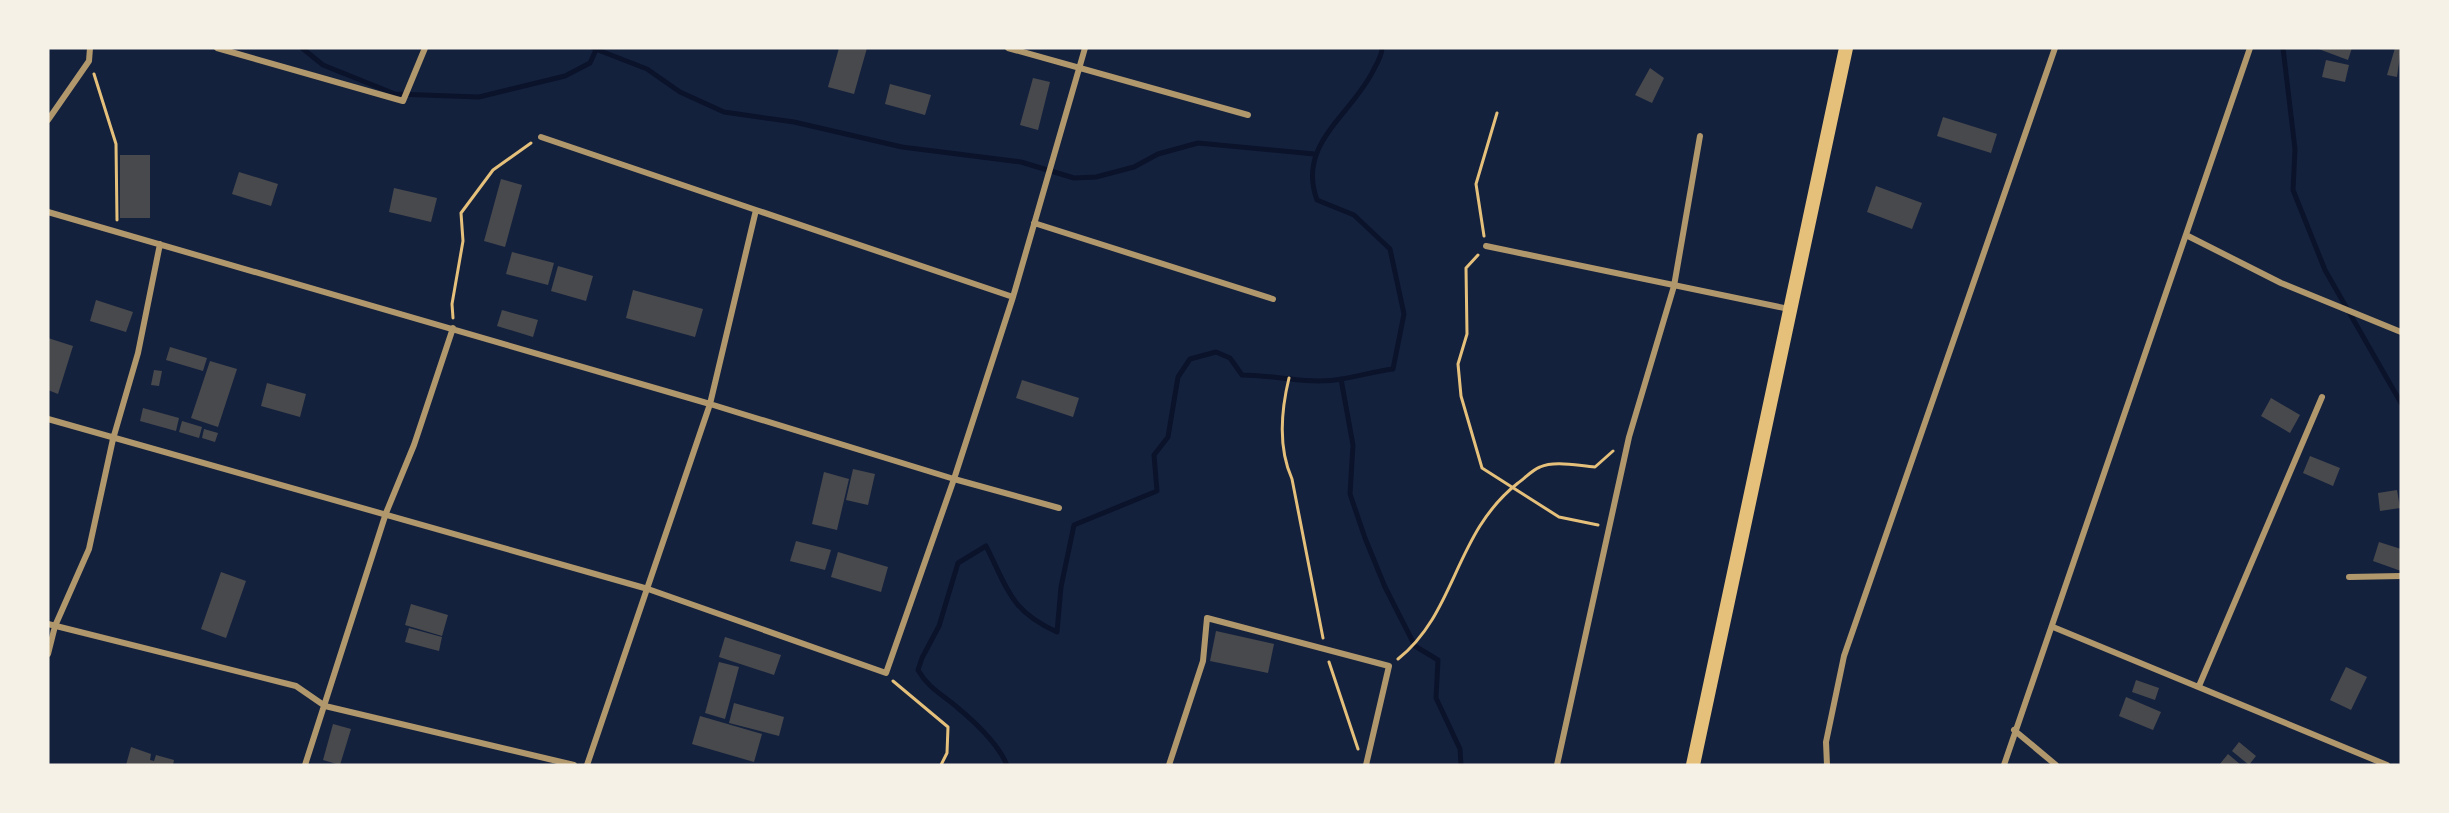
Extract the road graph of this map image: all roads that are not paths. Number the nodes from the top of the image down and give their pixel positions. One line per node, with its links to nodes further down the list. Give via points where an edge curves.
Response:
1 (90, 48): 11 (street, via 89,61)
2 (217, 48): 3 (street, via 403,101)
3 (425, 48)
4 (1008, 48): 9 (street)
5 (1085, 48): 9 (street)
6 (1846, 48): 23 (highway)
7 (2055, 48): 49 (street, via 1844,656 1826,742)
8 (2250, 48): 17 (street)
9 (1078, 70): 10 (street); 16 (street)
10 (1248, 115)
11 (48, 120)
12 (1700, 136): 20 (street)
13 (542, 137): 14 (street)
14 (756, 210): 21 (street); 27 (street)
15 (48, 212): 18 (street)
16 (1034, 224): 21 (street); 22 (street)
17 (2186, 235): 25 (street, via 2281,283); 37 (street)
18 (160, 244): 24 (street); 29 (street, via 138,353)
19 (1486, 246): 20 (street)
20 (1674, 286): 23 (street); 47 (street, via 1629,437)
21 (1013, 297): 30 (street)
22 (1273, 299)
23 (1789, 309): 48 (highway)
24 (453, 328): 27 (street); 32 (street, via 414,445)
25 (2401, 332)
26 (2322, 397): 39 (street)
27 (710, 405): 30 (street); 35 (street)
28 (48, 419): 29 (street)
29 (113, 439): 32 (street); 36 (street, via 89,549)
30 (954, 479): 31 (street); 35 (street, via 886,673)
31 (1059, 508)
32 (386, 513): 35 (street); 40 (street)
33 (2401, 576): 34 (street)
34 (2349, 577)
35 (648, 589): 44 (street)
36 (52, 625): 38 (street); 40 (street, via 296,686)
37 (2053, 627): 39 (street); 41 (street)
38 (48, 654)
39 (2199, 687): 52 (street)
40 (325, 706): 42 (street); 43 (street)
41 (2014, 730): 50 (street); 51 (street)
42 (305, 765)
43 (574, 765)
44 (587, 765)
45 (1169, 765): 46 (street, via 1203,661 1207,618 1389,666)
46 (1366, 765)
47 (1557, 765)
48 (1693, 765)
49 (1827, 765)
50 (2004, 765)
51 (2056, 765)
52 (2387, 765)

